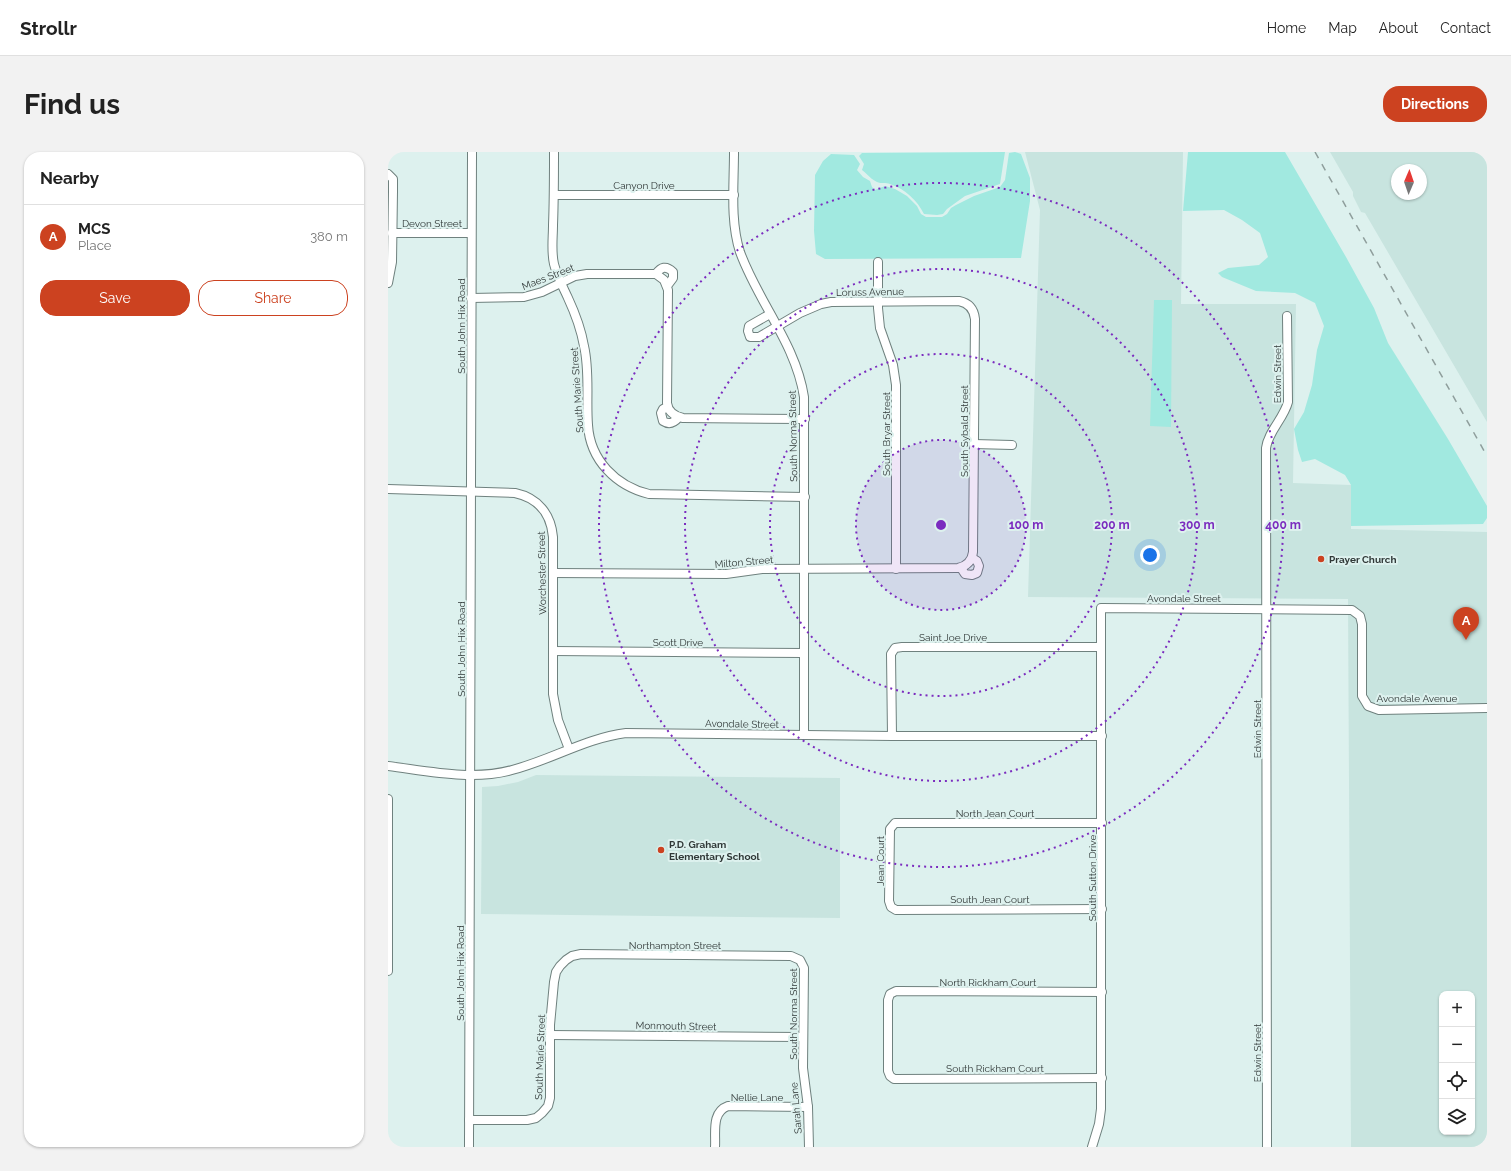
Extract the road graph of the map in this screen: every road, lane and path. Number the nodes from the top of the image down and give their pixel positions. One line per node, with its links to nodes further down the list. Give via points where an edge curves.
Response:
1 (472, 152): 8 (street, South John Hix Road)
2 (554, 152): 6 (street, South Marie Street)
3 (734, 152): 5 (street, South Norma Street)
4 (389, 175): 7 (street, via 393,182)
5 (734, 195): 6 (street, Canyon Drive); 17 (street, South Norma Street, via 734,224 739,248)
6 (554, 196): 12 (street, South Marie Street, via 553,257)
7 (392, 233): 8 (street, Devon Street); 11 (street, via 392,268)
8 (471, 233): 14 (street, South John Hix Road)
9 (878, 262): 15 (street, South Bryar Street)
10 (656, 274): 12 (street, Maes Street, via 587,274); 13 (street); 13 (street, Maes Street, via 664,268 673,272 673,278)
11 (388, 282)
12 (561, 282): 14 (street, Maes Street, via 542,292 524,297); 25 (street, South Marie Street, via 578,321 585,348 591,440 600,461 613,476 632,489 656,495)
13 (667, 286): 20 (street, Maes Street, via 667,407 671,413 679,417)
14 (471, 298): 24 (street, South John Hix Road)
15 (878, 301): 16 (street, Loruss Avenue, via 959,301); 19 (street, Loruss Avenue, via 839,301 821,304 800,312); 28 (street, South Bryar Street, via 880,328 893,365 896,385)
16 (969, 305): 21 (street, South Sybald Street, via 975,319)
17 (770, 314): 19 (street, South Norma Street); 19 (street, Loruss Avenue, via 750,325 748,334 758,337)
18 (1287, 316): 32 (street, Edwin Street, via 1288,402 1286,412 1268,440 1266,448)
19 (777, 327): 20 (street, South Norma Street, via 799,373)
20 (805, 419): 25 (street, South Norma Street)
21 (974, 444): 22 (street); 26 (street, South Sybald Street)
22 (1012, 444)
23 (388, 489): 24 (street, Worchester Street)
24 (471, 492): 29 (street, Worchester Street, via 515,493 536,502 547,515 552,529); 42 (street, South John Hix Road)
25 (804, 497): 27 (street, South Norma Street)
26 (967, 563): 28 (street, Milton Street); 30 (street, South Sybald Street, via 977,561); 30 (street, Milton Street, via 965,574)
27 (804, 568): 28 (street, Milton Street); 29 (street, Milton Street, via 762,569 726,574); 35 (street, South Norma Street)
28 (896, 568)
29 (553, 573): 34 (street, Worchester Street)
30 (977, 573)
31 (1101, 608): 32 (street, Avondale Street); 33 (street, South Sutton Drive)
32 (1267, 608): 36 (street, Avondale Avenue, via 1347,608 1357,613 1362,624 1362,696 1365,703 1372,708); 64 (street, Edwin Street)
33 (1101, 647): 38 (street, Saint Joe Drive, via 895,648 891,654); 39 (street, South Sutton Drive)
34 (552, 651): 35 (street, Scott Drive); 40 (street, Worchester Street, via 554,703)
35 (804, 653): 37 (street, South Norma Street)
36 (1487, 708)
37 (804, 735): 38 (street, Avondale Street); 40 (street, Avondale Street, via 626,734 602,737)
38 (892, 736): 39 (street, Avondale Street)
39 (1102, 736): 44 (street, South Sutton Drive)
40 (569, 749): 42 (street, Avondale Street, via 512,770)
41 (388, 766): 42 (street, Avondale Street)
42 (471, 775): 59 (street, South John Hix Road)
43 (388, 799): 46 (street)
44 (1102, 823): 45 (street, North Jean Court, via 897,823); 48 (street, South Sutton Drive)
45 (890, 827): 47 (street, Jean Court)
46 (388, 840): 50 (street)
47 (889, 895): 48 (street, South Jean Court, via 891,907 896,910)
48 (1102, 909): 52 (street, South Sutton Drive)
49 (800, 960): 51 (street, Northampton Street, via 784,956 581,954 566,960); 54 (street, South Norma Street, via 804,968)
50 (388, 971)
51 (556, 972): 53 (street, South Marie Street)
52 (1102, 992): 56 (street, North Rickham Court, via 893,992 888,997); 57 (street, South Sutton Drive)
53 (550, 1034): 54 (street, Monmouth Street); 59 (street, South Marie Street, via 550,1098 545,1111 536,1118 527,1120)
54 (803, 1037): 55 (street, South Norma Street)
55 (803, 1068): 58 (street, Sarah Lane)
56 (890, 1076): 57 (street, South Rickham Court, via 897,1079)
57 (1102, 1078): 63 (street, South Sutton Drive, via 1100,1119)
58 (808, 1107): 61 (street, Nellie Lane, via 724,1107 716,1118); 62 (street, Sarah Lane)
59 (469, 1120): 60 (street, South John Hix Road)
60 (469, 1147)
61 (715, 1147)
62 (809, 1147)
63 (1092, 1147)
64 (1267, 1147)

